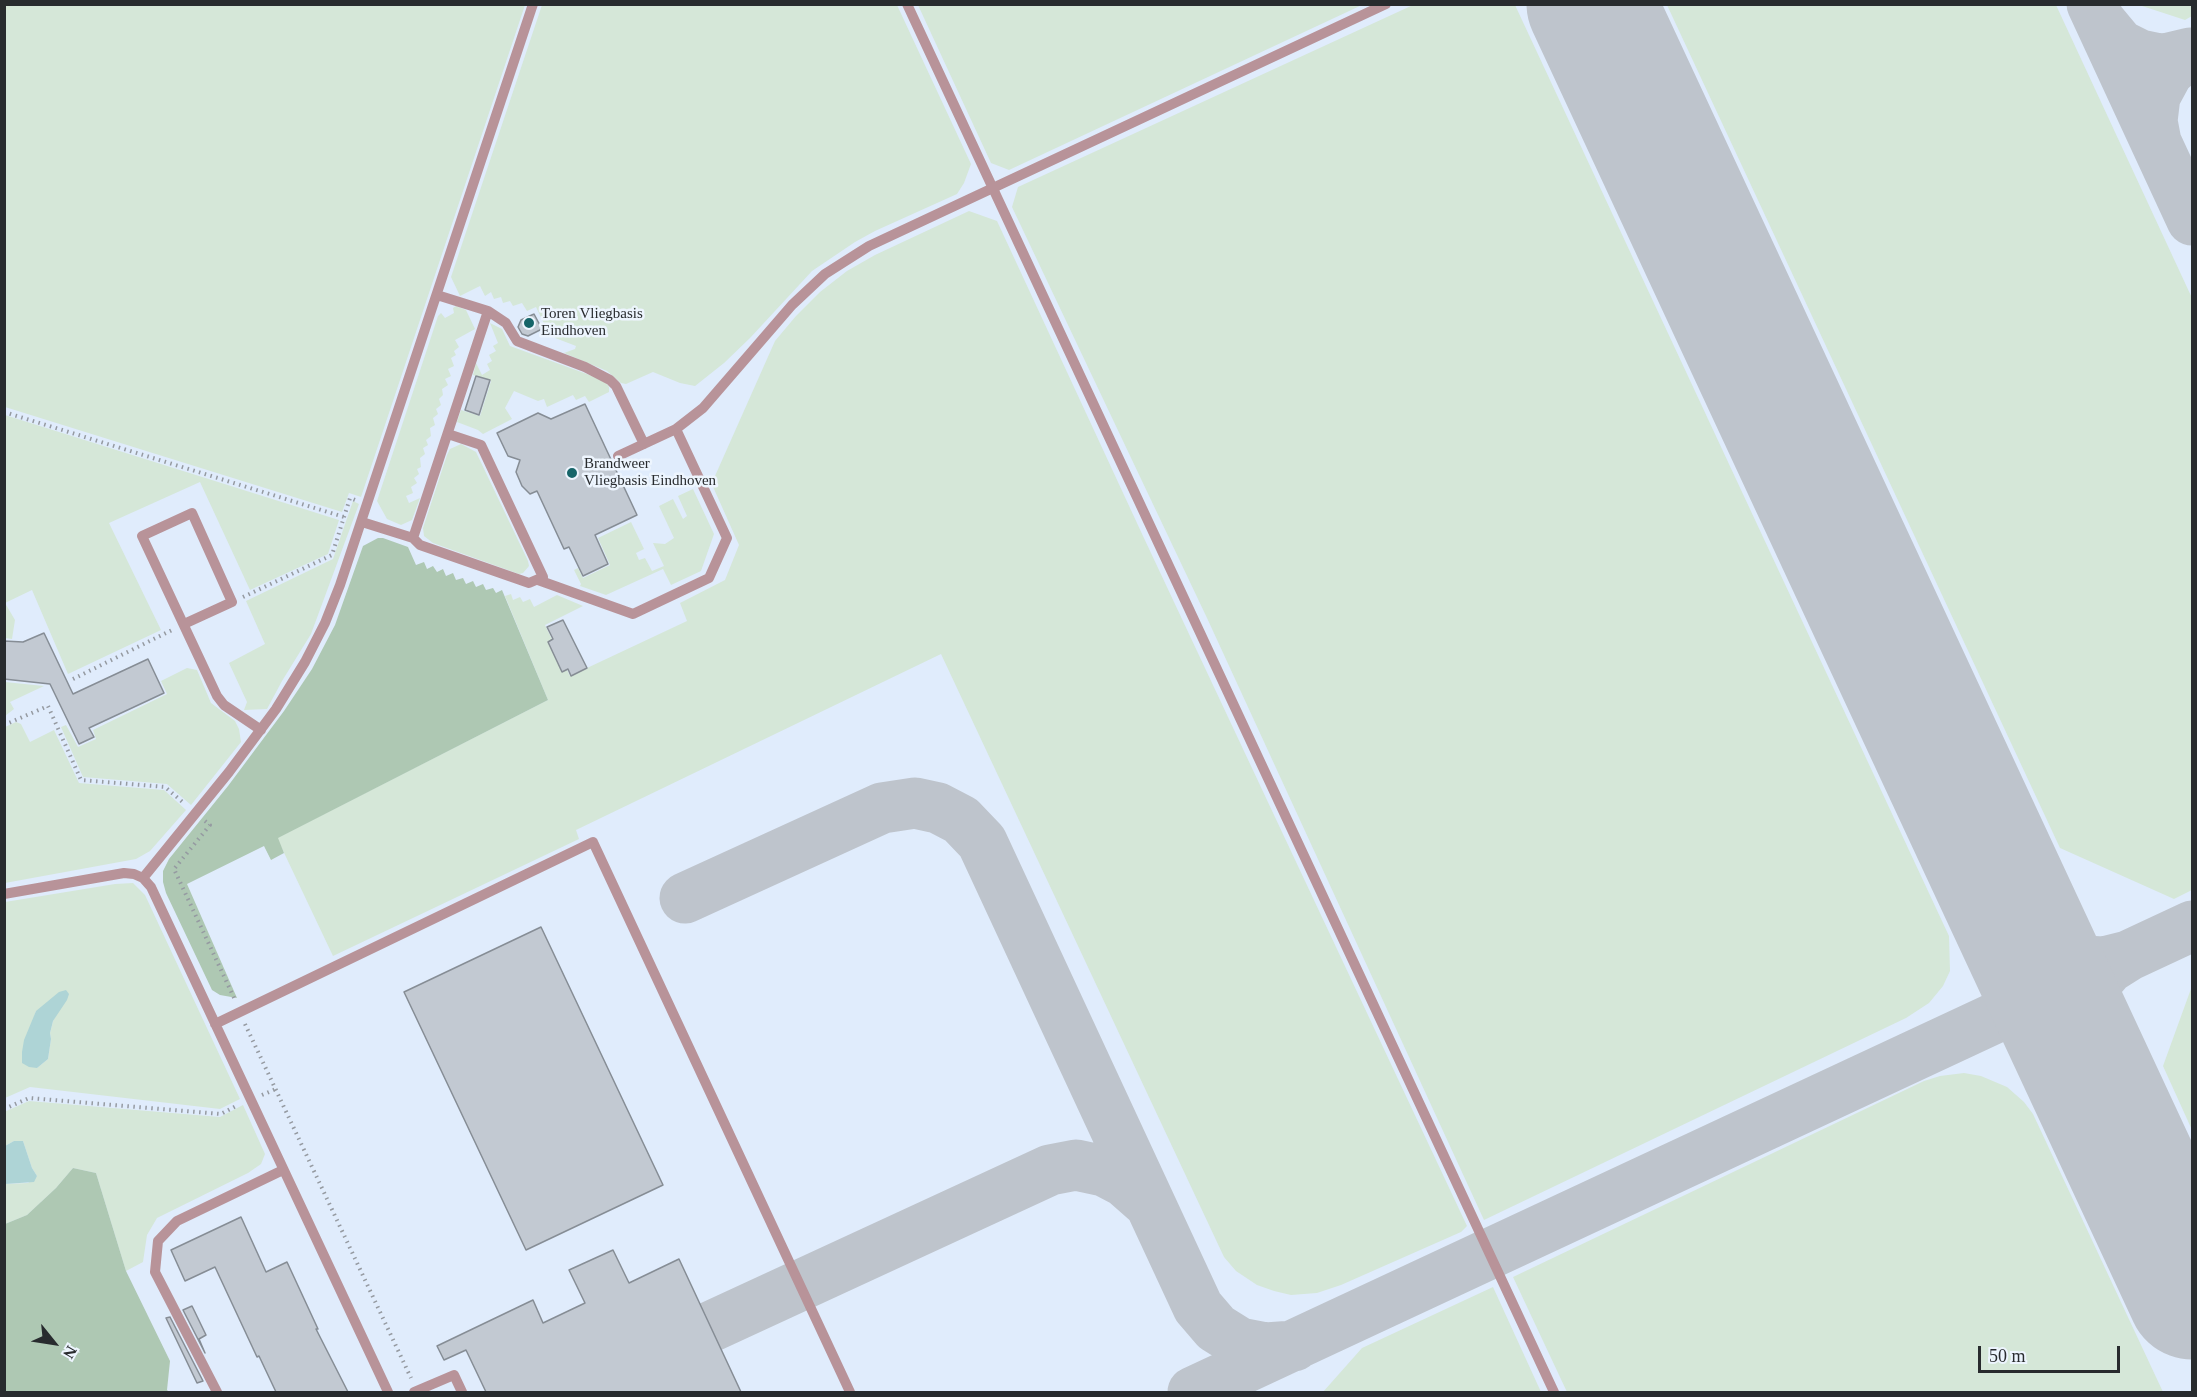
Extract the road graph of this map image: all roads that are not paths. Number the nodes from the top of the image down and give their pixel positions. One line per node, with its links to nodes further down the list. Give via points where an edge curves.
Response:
1 (533, 4): 5 (lane)
2 (907, 4): 4 (lane)
3 (1386, 4): 4 (lane)
4 (992, 188): 7 (lane, via 869,246 825,274 792,305 703,408); 25 (lane)
5 (437, 295): 6 (lane); 11 (lane)
6 (488, 311): 8 (lane); 9 (lane, via 506,323 517,341 610,380)
7 (676, 429): 9 (lane); 13 (lane, via 727,538 709,578 633,614)
8 (448, 434): 12 (lane); 13 (lane, via 481,445 543,577)
9 (644, 444): 10 (lane)
10 (618, 456)
11 (362, 522): 12 (lane); 15 (lane, via 325,623)
12 (413, 538): 13 (lane, via 420,545 529,583)
13 (538, 580)
14 (184, 624): 14 (lane, via 142,536 192,513 232,602); 15 (lane, via 217,696)
15 (261, 730): 16 (lane)
16 (143, 878): 17 (lane, via 124,873); 18 (lane, via 151,887)
17 (4, 894)
18 (215, 1024): 19 (lane); 24 (lane, via 593,842)
19 (284, 1170): 20 (lane, via 177,1221 158,1241 155,1272); 21 (lane)
20 (216, 1392)
21 (388, 1392)
22 (414, 1392): 23 (lane, via 454,1375)
23 (462, 1392)
24 (850, 1392)
25 (1554, 1392)

